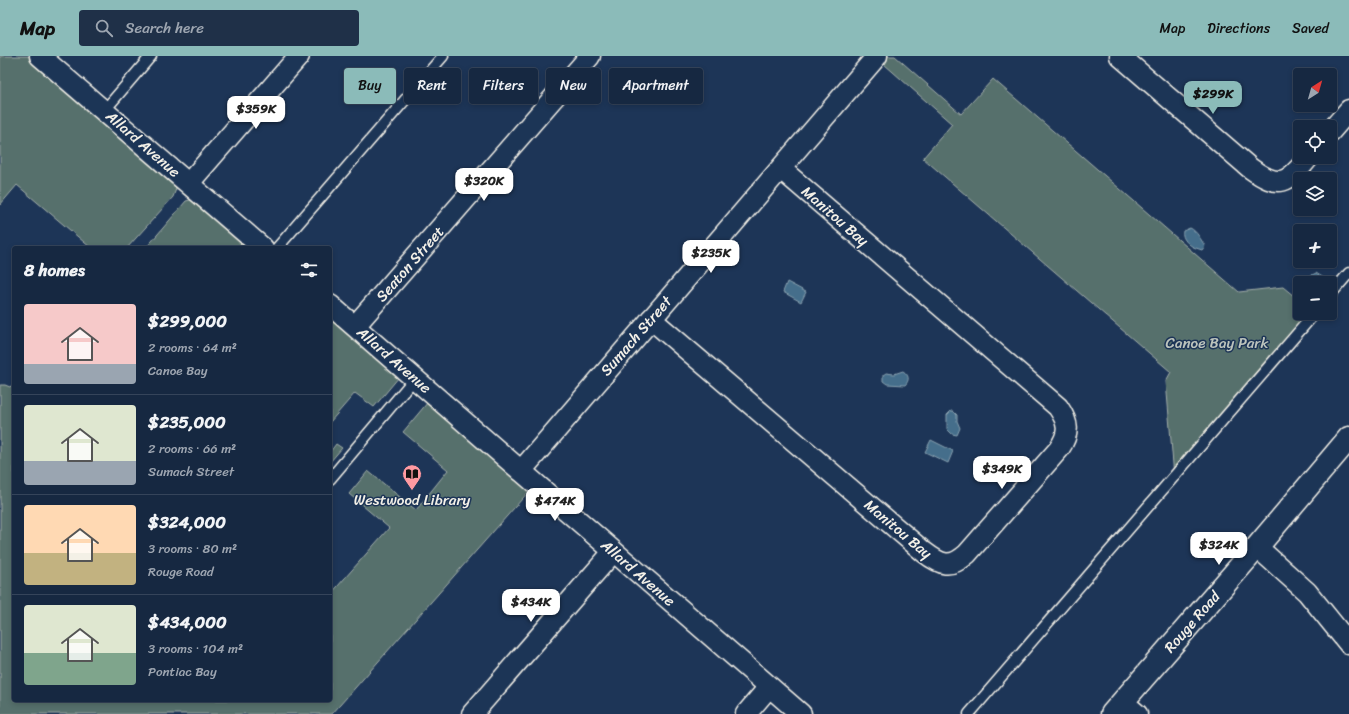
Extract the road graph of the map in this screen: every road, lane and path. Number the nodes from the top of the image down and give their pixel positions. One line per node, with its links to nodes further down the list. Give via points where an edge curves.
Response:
1 (40, 56): 9 (street, Allard Avenue)
2 (151, 56): 9 (lane)
3 (299, 56): 13 (street)
4 (443, 56): 15 (lane)
5 (590, 56): 21 (street, Seaton Street)
6 (877, 56): 12 (street, Sumach Street)
7 (1120, 56): 11 (street, via 1263,177 1279,181 1290,178)
8 (1349, 110): 10 (street)
9 (104, 111): 13 (street, Allard Avenue)
10 (1337, 124)
11 (1303, 164)
12 (781, 169): 19 (street, Sumach Street); 19 (street, Manitou Bay, via 1058,407 1067,422 1066,437 1059,450 967,554 955,563 944,564 931,558)
13 (188, 183): 14 (street, Allard Avenue)
14 (261, 246)
15 (279, 246)
16 (1349, 273): 17 (lane)
17 (1337, 287)
18 (332, 307): 21 (street, Allard Avenue)
19 (652, 319): 24 (street, Sumach Street)
20 (1309, 320): 34 (lane)
21 (355, 326): 22 (street, Allard Avenue)
22 (415, 378): 24 (street, Allard Avenue); 25 (lane)
23 (1349, 438): 26 (street, Rouge Road)
24 (521, 471): 27 (street, Allard Avenue)
25 (332, 477)
26 (1257, 547): 28 (street, via 1307,592); 30 (street, Rouge Road)
27 (613, 552): 29 (street, Allard Avenue); 31 (street)
28 (1349, 644)
29 (769, 687): 32 (street); 33 (street, Allard Avenue)
30 (1124, 710)
31 (472, 714)
32 (746, 714)
33 (801, 714)
34 (969, 714)

